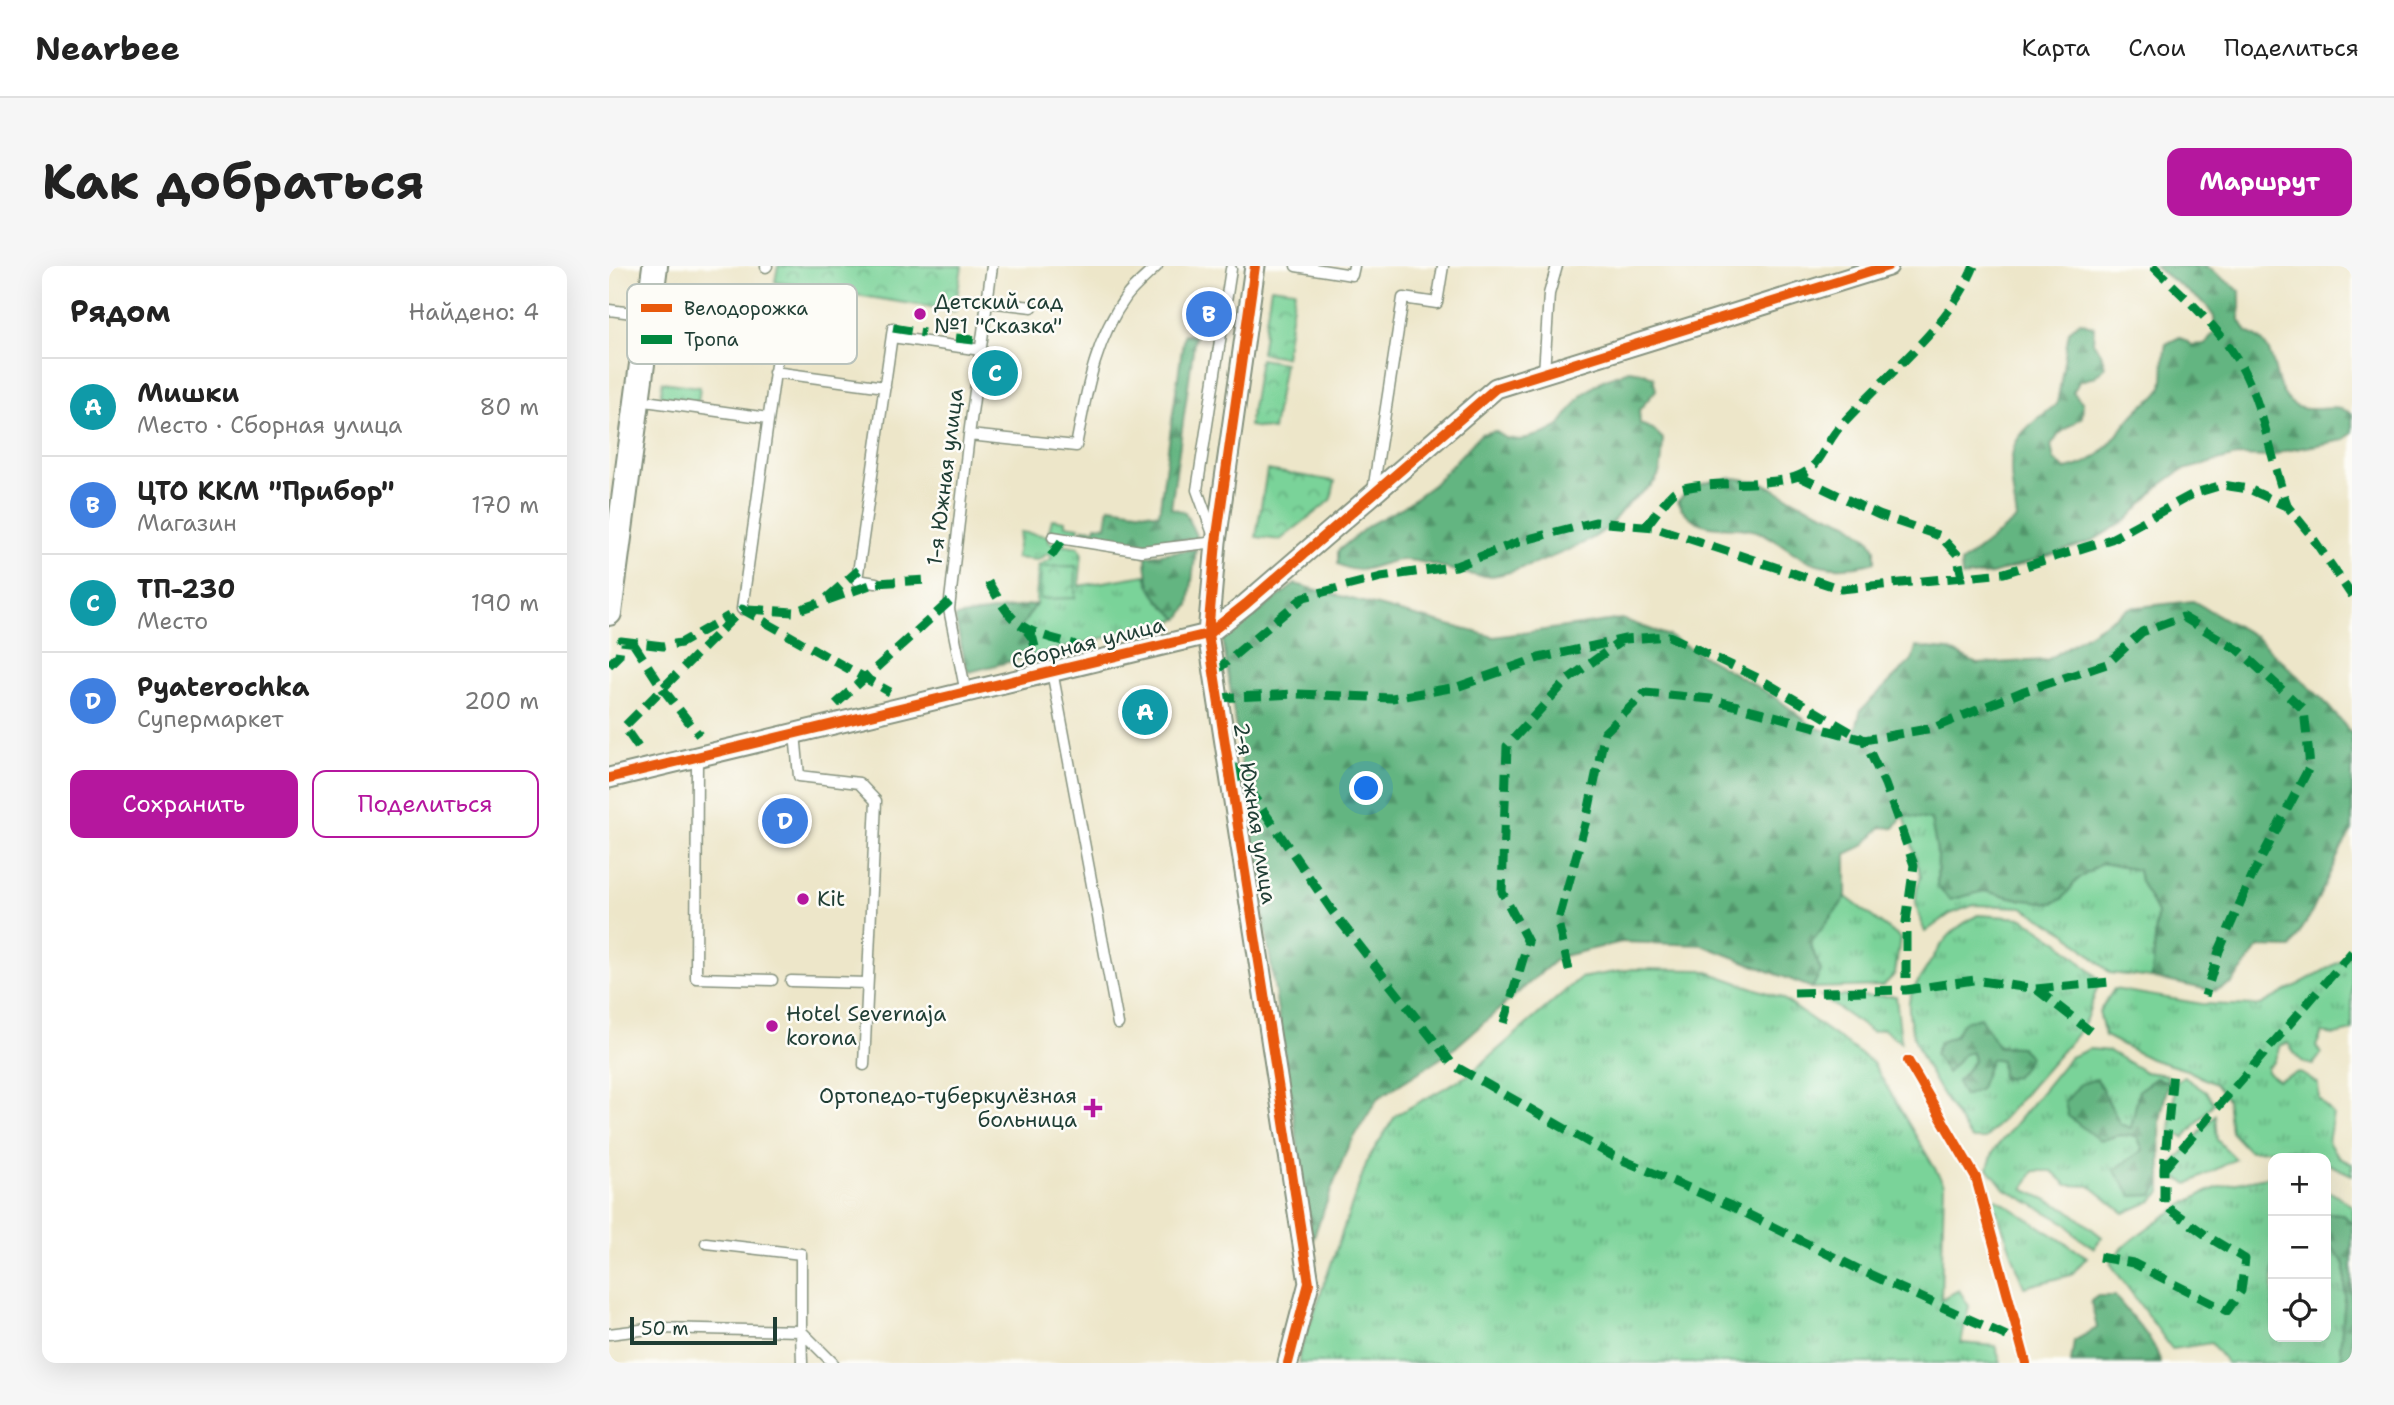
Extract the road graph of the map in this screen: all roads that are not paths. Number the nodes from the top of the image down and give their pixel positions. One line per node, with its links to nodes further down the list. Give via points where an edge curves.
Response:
1 (655, 266): 11 (street)
2 (992, 266): 12 (lane, 1-я Южная улица)
3 (1157, 266): 24 (lane, via 1127,296 1109,325 1092,368 1076,446)
4 (1255, 266): 29 (street, 2-я Южная улица)
5 (1296, 266): 6 (lane, via 1352,275)
6 (1354, 266)
7 (1443, 266): 25 (lane, via 1437,303 1403,298)
8 (1557, 266): 20 (lane, via 1549,294)
9 (1888, 266): 20 (street)
10 (1231, 269): 29 (lane, via 1197,490)
11 (653, 284)
12 (987, 302): 13 (lane); 16 (lane, 1-я Южная улица)
13 (1032, 307)
14 (609, 310): 15 (lane)
15 (627, 312)
16 (981, 351): 21 (lane, via 892,333); 24 (lane, 1-я Южная улица)
17 (643, 364): 22 (street)
18 (775, 364): 19 (lane)
19 (774, 372): 21 (lane); 23 (lane)
20 (1544, 373): 25 (street, Сборная улица, via 1496,388)
21 (885, 387): 30 (lane, via 857,580)
22 (638, 400): 23 (lane); 26 (street)
23 (768, 418): 31 (lane)
24 (969, 435): 35 (lane, 1-я Южная улица, via 949,609)
25 (1373, 495): 33 (street, Сборная улица)
26 (617, 497): 27 (street)
27 (615, 529): 32 (street)
28 (1053, 537): 29 (lane, via 1141,551)
29 (1216, 542): 33 (street, 2-я Южная улица)
30 (876, 583)
31 (742, 609)
32 (609, 613)
33 (1207, 634): 34 (street, Сборная улица); 49 (street, 2-я Южная улица, via 1309,1283)
34 (1052, 671): 35 (street, Сборная улица); 42 (lane)
35 (966, 693): 36 (street, Сборная улица)
36 (795, 733): 37 (street, Сборная улица); 41 (lane, via 799,776 859,783 876,801)
37 (697, 757): 38 (street, Сборная улица); 39 (lane, via 696,978)
38 (609, 778)
39 (772, 981)
40 (791, 981): 41 (lane)
41 (867, 983): 43 (lane)
42 (1118, 1024)
43 (864, 1065)
44 (706, 1243): 45 (lane, via 801,1254)
45 (801, 1331): 46 (lane, via 656,1328); 47 (lane); 48 (lane)
46 (609, 1334)
47 (802, 1363)
48 (834, 1363)
49 (1288, 1363)

